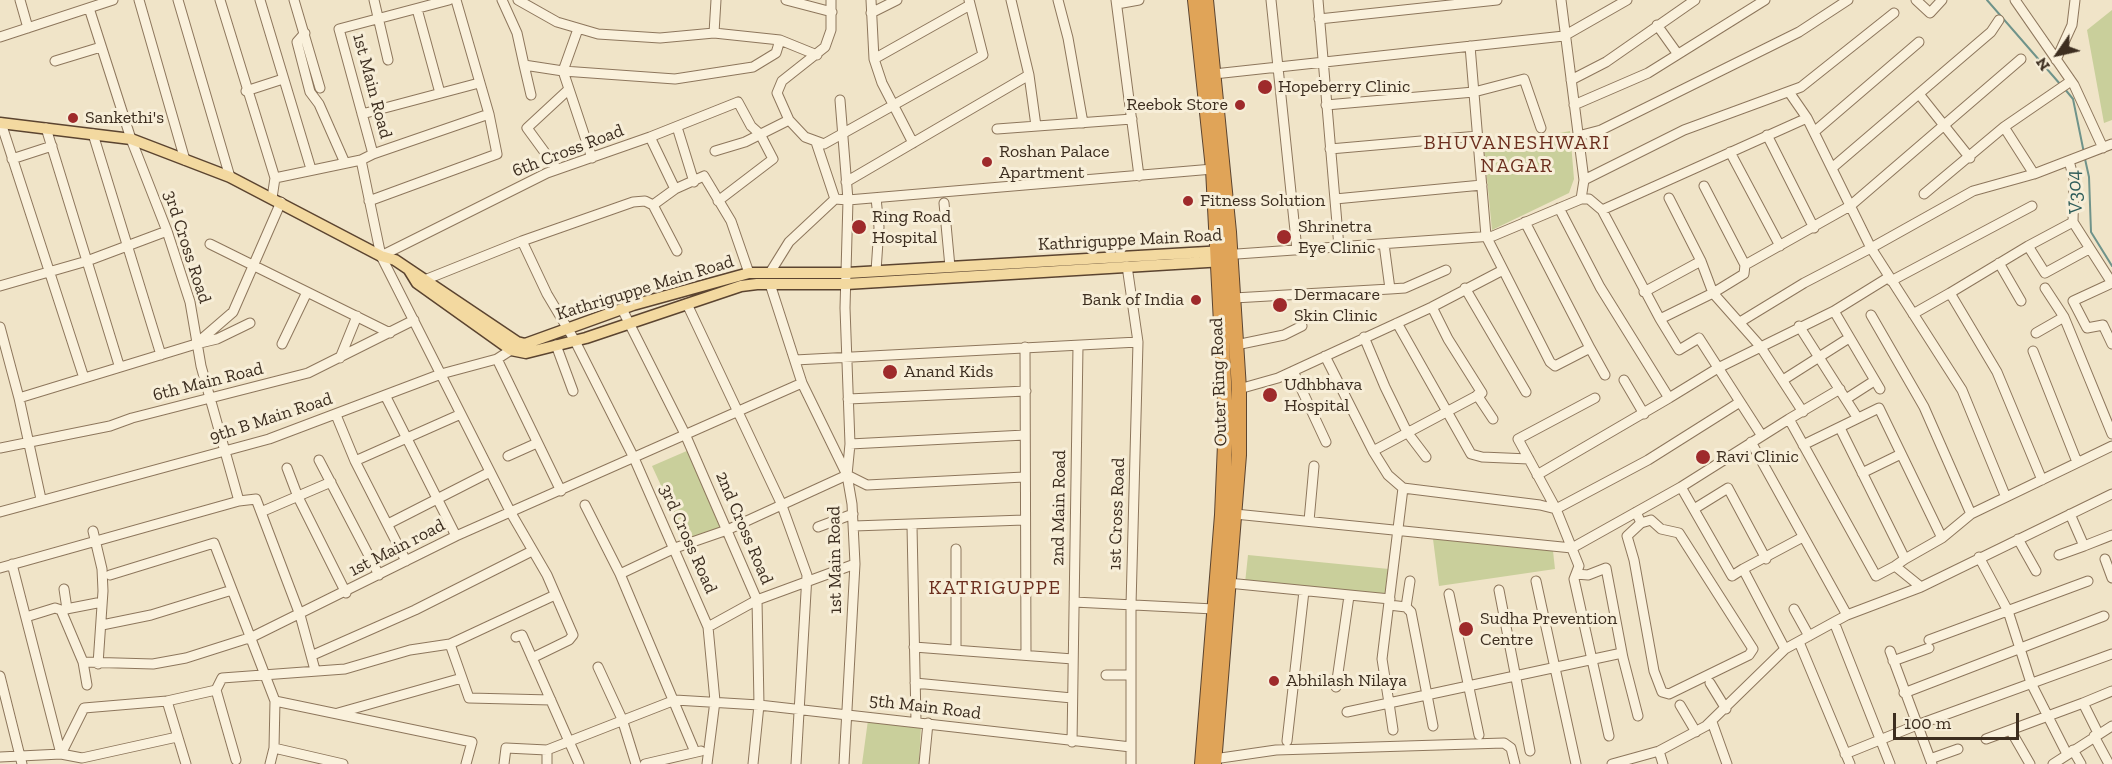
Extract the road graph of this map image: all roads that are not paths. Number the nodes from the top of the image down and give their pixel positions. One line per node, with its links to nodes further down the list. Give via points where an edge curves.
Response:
1 (20, 0): 46 (street)
2 (113, 0): 37 (street)
3 (139, 0): 119 (street)
4 (178, 0): 129 (street)
5 (220, 0): 75 (street)
6 (260, 0): 69 (street)
7 (294, 0): 48 (street)
8 (374, 0): 42 (street)
9 (449, 0): 38 (street, 1st Main Road)
10 (456, 0): 72 (street)
11 (502, 0): 64 (street, via 517,33)
12 (518, 0): 47 (street, via 538,14)
13 (716, 0): 49 (street)
14 (786, 0): 39 (street)
15 (831, 0): 39 (street)
16 (871, 0): 40 (street)
17 (897, 0): 40 (street)
18 (1011, 0): 68 (street)
19 (1058, 0): 91 (street)
20 (1139, 0): 36 (street)
21 (1195, 0): 126 (highway, Outer Ring Road)
22 (1206, 0): 67 (highway, Outer Ring Road)
23 (1271, 0): 65 (street)
24 (1318, 0): 43 (street)
25 (1497, 0): 43 (street)
26 (1561, 0): 50 (street)
27 (1627, 0): 50 (street)
28 (1695, 0): 45 (street)
29 (1765, 0): 56 (street)
30 (1848, 0): 105 (street, via 1789,37 1601,130)
31 (1916, 0): 32 (street, via 1930,13)
32 (1942, 0)
33 (2015, 0): 61 (street)
34 (2075, 0): 61 (street, via 2072,25)
35 (970, 2): 58 (street); 84 (street, via 983,55)
36 (1116, 2): 88 (street)
37 (89, 8): 46 (street); 55 (street, 3rd Cross Road)
38 (417, 9): 42 (street, 1st Main Road); 78 (street)
39 (832, 12): 57 (street, via 825,47)
40 (871, 12): 58 (street)
41 (1894, 13): 77 (street, via 1801,87)
42 (378, 19): 60 (street); 85 (street, 1st Main Road, via 339,29)
43 (1320, 19): 63 (street)
44 (1999, 20): 79 (street, via 1991,32)
45 (1657, 25): 56 (street); 70 (street, via 1606,62)
46 (28, 28): 51 (street)
47 (578, 29): 49 (street, via 638,38); 66 (street)
48 (305, 33): 73 (street); 122 (street, via 297,42 310,93 319,104)
49 (714, 33): 52 (street)
50 (1564, 36): 54 (street); 70 (street)
51 (0, 37)
52 (780, 40): 57 (street); 66 (street, via 776,53 753,67 675,79)
53 (1919, 42): 100 (street)
54 (1470, 46): 63 (street); 76 (street)
55 (102, 47): 62 (street); 107 (street, 3rd Cross Road)
56 (1677, 53): 83 (street, via 1648,73)
57 (817, 55): 89 (street, via 782,81 777,93)
58 (874, 59): 84 (street)
59 (2022, 59): 92 (street)
60 (388, 60)
61 (2056, 60): 71 (street)
62 (54, 61)
63 (1323, 63): 65 (street); 82 (street)
64 (524, 65): 66 (street); 80 (street)
65 (1278, 68): 67 (street); 167 (street)
66 (563, 71): 74 (street)
67 (1214, 74): 169 (highway, Outer Ring Road)
68 (1029, 75): 93 (street); 109 (street)
69 (283, 79): 75 (street); 124 (street)
70 (1571, 80): 83 (street)
71 (2071, 81): 95 (street); 111 (street)
72 (479, 82): 78 (street); 86 (street)
73 (320, 88)
74 (568, 90): 117 (street); 125 (street, via 527,128)
75 (246, 91): 130 (street)
76 (1474, 92): 82 (street); 97 (street, via 1524,79); 104 (street)
77 (1789, 92): 87 (street); 131 (street, via 1684,130)
78 (440, 93): 85 (street)
79 (1919, 94): 92 (street); 123 (street)
80 (531, 95)
81 (840, 100): 99 (street, 1st Main Road)
82 (1326, 105): 112 (street)
83 (1574, 105): 105 (street)
84 (892, 106): 99 (street); 109 (street)
85 (362, 114): 115 (street, 1st Main Road)
86 (489, 114): 115 (street); 145 (street, via 497,154)
87 (1807, 118): 100 (street); 103 (street)
88 (1132, 119): 91 (street); 128 (street)
89 (789, 120): 102 (street); 108 (street, via 805,137)
90 (0, 123): 96 (main road, Kathriguppe Main Road); 116 (street)
91 (1083, 123): 93 (street)
92 (1944, 125): 118 (street); 149 (street)
93 (1036, 126): 98 (street)
94 (677, 127): 102 (street, 6th Cross Road, via 738,102); 106 (street, 6th Cross Road); 132 (street)
95 (2004, 127): 118 (street); 127 (street)
96 (46, 128): 101 (main road, Kathriguppe Main Road); 110 (street)
97 (1541, 128)
98 (997, 129)
99 (843, 132): 108 (street, via 824,144); 133 (street, 1st Main Road)
100 (1814, 132): 123 (street)
101 (93, 134): 107 (main road, Kathriguppe Main Road); 161 (street)
102 (760, 134): 113 (street); 146 (street, via 772,161)
103 (1767, 135): 114 (street); 155 (street)
104 (1478, 136): 112 (street); 134 (street)
105 (1578, 136): 131 (street)
106 (650, 138): 117 (street, 6th Cross Road); 136 (street)
107 (131, 139): 119 (main road, Kathriguppe Main Road); 156 (street, 3rd Cross Road)
108 (816, 142): 140 (street)
109 (912, 143): 133 (street)
110 (52, 146): 116 (street); 171 (street)
111 (2107, 146): 121 (street)
112 (1330, 149): 141 (street)
113 (715, 151)
114 (1730, 152): 152 (street); 162 (street)
115 (373, 154): 120 (street, 1st Main Road)
116 (7, 155): 183 (street)
117 (592, 158): 125 (street, 6th Cross Road)
118 (1970, 158): 137 (street)
119 (185, 160): 129 (main road, Kathriguppe Main Road)
120 (360, 160): 122 (street); 145 (street, 1st Main Road)
121 (2071, 160): 127 (street); 154 (street)
122 (345, 163): 124 (street)
123 (1832, 168): 149 (street)
124 (311, 169): 130 (street)
125 (557, 169): 170 (street, 6th Cross Road)
126 (1213, 169): 128 (street); 169 (highway, Outer Ring Road)
127 (2034, 174): 165 (street, via 1973,191)
128 (1139, 176): 138 (street)
129 (230, 177): 143 (main road, Kathriguppe Main Road)
130 (275, 178): 143 (street)
131 (1584, 180): 142 (street)
132 (694, 182): 136 (street); 146 (street, via 704,176)
133 (846, 182): 144 (street, 1st Main Road)
134 (1482, 185): 141 (street); 157 (street)
135 (1704, 186): 175 (street)
136 (675, 189): 148 (street)
137 (1924, 194)
138 (876, 198): 144 (street); 182 (street)
139 (1669, 198): 172 (street)
140 (835, 199): 144 (street); 181 (street, via 789,242)
141 (1335, 199): 164 (street)
142 (1581, 199): 151 (street); 152 (street, via 1589,199)
143 (276, 200): 170 (main road, Kathriguppe Main Road); 174 (street)
144 (848, 200): 186 (street, 1st Main Road)
145 (369, 201): 170 (street, 1st Main Road)
146 (718, 201): 184 (street, via 731,222)
147 (944, 203): 177 (street)
148 (653, 205): 158 (street, via 633,202); 168 (street)
149 (1851, 206): 155 (street); 165 (street)
150 (2032, 206): 187 (street)
151 (1559, 208): 153 (street); 262 (street, via 1600,287)
152 (1602, 210): 195 (street)
153 (1525, 222): 157 (street); 233 (street)
154 (2073, 222): 163 (street); 166 (street)
155 (1814, 228): 162 (street)
156 (167, 231): 161 (street); 225 (street, 3rd Cross Road, via 190,302)
157 (1486, 236): 160 (street); 180 (street)
158 (522, 241): 185 (street); 218 (street, 3rd Cross Road)
159 (210, 244): 174 (street)
160 (1384, 244): 164 (street); 193 (street)
161 (128, 246): 171 (street); 236 (street)
162 (1780, 246): 175 (street)
163 (2028, 246): 166 (street, via 2045,273); 173 (street)
164 (1339, 247): 167 (street)
165 (1871, 248): 187 (street); 211 (street, via 1804,282)
166 (2089, 249): 188 (street)
167 (1297, 250): 169 (street)
168 (677, 251)
169 (1227, 255): 176 (main road, Kathriguppe Main Road); 177 (main road, Kathriguppe Main Road); 198 (highway, Outer Ring Road); 387 (highway, Outer Ring Road, via 1226,420)
170 (381, 256): 178 (main road, Kathriguppe Main Road); 209 (street, 1st Main Road)
171 (87, 261): 183 (street); 243 (street)
172 (1701, 261): 195 (street); 196 (street)
173 (1999, 263): 197 (street); 199 (street)
174 (252, 265): 194 (street); 225 (street, via 233,312)
175 (1745, 265): 196 (street, via 1744,274)
176 (1127, 266): 186 (main road, Kathriguppe Main Road); 224 (street, 1st Cross Road)
177 (950, 267): 182 (main road, Kathriguppe Main Road)
178 (409, 270): 185 (main road, Kathriguppe Main Road); 234 (main road, Kathriguppe Main Road, via 417,283)
179 (1446, 270): 193 (street, via 1413,286)
180 (1503, 270): 191 (street); 233 (street, via 1550,362 1555,366)
181 (771, 271): 184 (main road, Kathriguppe Main Road); 186 (main road, Kathriguppe Main Road)
182 (876, 271): 186 (main road, Kathriguppe Main Road)
183 (48, 272): 190 (street); 248 (street)
184 (748, 273): 202 (main road, Kathriguppe Main Road)
185 (427, 279): 218 (main road, Kathriguppe Main Road, via 518,342 525,344)
186 (846, 279): 189 (main road, Kathriguppe Main Road); 237 (street, 1st Main Road)
187 (1890, 279): 203 (street); 204 (street)
188 (2112, 283): 214 (street, via 2073,301 2087,328)
189 (770, 284): 200 (main road, Kathriguppe Main Road, via 741,286); 242 (street)
190 (0, 286)
191 (1465, 288): 201 (street); 256 (street)
192 (2045, 288): 207 (street)
193 (1390, 289): 198 (street)
194 (306, 292): 206 (street); 226 (street)
195 (1644, 292): 208 (street)
196 (1713, 293): 208 (street); 211 (street)
197 (1950, 293): 204 (street); 307 (street, via 1997,372)
198 (1234, 298): 229 (highway, Outer Ring Road)
199 (2021, 301)
200 (687, 304): 210 (main road, Kathriguppe Main Road); 266 (street)
201 (1432, 307): 213 (street); 258 (street, via 1482,393)
202 (622, 309): 210 (street, 2nd Cross Road); 218 (main road, Kathriguppe Main Road)
203 (1834, 311): 216 (street); 222 (street)
204 (1913, 314): 313 (street, via 1962,390)
205 (1871, 315): 328 (street, via 1924,407)
206 (357, 316): 219 (street); 240 (street)
207 (2064, 317): 220 (street); 278 (street)
208 (1660, 319): 244 (street, via 1678,350 1699,338)
209 (414, 320): 219 (street, 6th Main Road); 246 (street, 1st Main Road)
210 (629, 322): 223 (main road, Kathriguppe Main Road); 277 (street, 2nd Cross Road)
211 (1740, 322): 231 (street)
212 (250, 323): 225 (street)
213 (1397, 323): 221 (street); 269 (street)
214 (2107, 323): 227 (street)
215 (1302, 326): 229 (street, via 1284,335)
216 (1799, 326): 231 (street); 239 (street)
217 (0, 327): 260 (street)
218 (567, 328): 223 (street, 3rd Cross Road)
219 (390, 333): 240 (street, 6th Main Road)
220 (2036, 333)
221 (1365, 337): 238 (street); 276 (street)
222 (1849, 338): 239 (street); 264 (street, via 1877,385)
223 (575, 341): 228 (main road, Kathriguppe Main Road); 295 (street, 3rd Cross Road)
224 (1138, 342): 230 (street); 385 (street, 1st Cross Road)
225 (196, 344): 236 (street); 259 (street, 3rd Cross Road)
226 (282, 344)
227 (2112, 344)
228 (556, 345): 234 (main road, Kathriguppe Main Road, via 526,353); 254 (street)
229 (1236, 345): 252 (highway, Outer Ring Road)
230 (1078, 346): 232 (street); 382 (street, 2nd Main Road)
231 (1760, 346): 244 (street); 250 (street)
232 (1025, 347): 237 (street); 255 (street)
233 (1590, 348): 247 (street)
234 (511, 350): 241 (street, 9th B Main Road)
235 (2033, 351): 299 (street)
236 (161, 355): 243 (street)
237 (846, 356): 242 (street); 263 (street, 1st Main Road)
238 (1325, 356): 245 (street); 290 (street)
239 (1820, 357): 250 (street); 253 (street)
240 (340, 358): 259 (street, 6th Main Road, via 309,373)
241 (497, 359): 246 (street, 9th B Main Road); 283 (street)
242 (795, 360): 251 (street)
243 (119, 365): 248 (street)
244 (1718, 368): 262 (street); 265 (street)
245 (1293, 371): 252 (street); 284 (street)
246 (441, 374): 257 (street, 9th B Main Road); 268 (street, 1st Main Road)
247 (1605, 375)
248 (84, 378): 260 (street)
249 (1624, 380): 270 (street)
250 (1783, 380): 267 (street)
251 (802, 383): 266 (street, 1st Main road); 304 (street)
252 (1239, 389): 327 (highway, Outer Ring Road)
253 (1840, 389): 264 (street); 267 (street)
254 (573, 391)
255 (1026, 391): 263 (street); 279 (street)
256 (1526, 392)
257 (386, 395): 271 (street, 9th B Main Road); 281 (street)
258 (1477, 395): 269 (street); 273 (street)
259 (211, 397): 282 (street, 6th Main Road, via 110,426); 291 (street, 3rd Cross Road)
260 (19, 398): 282 (street)
261 (1595, 398): 296 (street, via 1518,438)
262 (1669, 398): 270 (street)
263 (848, 399): 286 (street, 1st Main Road)
264 (1846, 399): 272 (street)
265 (1740, 402): 280 (street); 320 (street, via 1648,460)
266 (739, 411): 277 (street, 1st Main road); 318 (street)
267 (1803, 412): 274 (street)
268 (461, 414): 281 (street); 302 (street, 1st Main Road)
269 (1447, 414): 276 (street); 296 (street, via 1474,455)
270 (1644, 414): 305 (street)
271 (336, 415): 291 (street, 9th B Main Road); 298 (street)
272 (1857, 417): 275 (street); 292 (street, via 1879,408)
273 (1493, 419)
274 (1789, 419): 280 (street); 287 (street)
275 (1840, 428): 287 (street); 303 (street)
276 (1407, 432): 290 (street); 294 (street)
277 (686, 434): 295 (street, 1st Main road); 337 (street, 2nd Cross Road)
278 (2112, 434)
279 (1025, 435): 286 (street); 306 (street)
280 (1762, 436): 285 (street)
281 (406, 438): 298 (street); 315 (street)
282 (29, 441): 289 (street, 6th Main Road); 316 (street)
283 (537, 442): 293 (street); 311 (street)
284 (1326, 442)
285 (1751, 442): 309 (street); 342 (street)
286 (850, 444): 304 (street, 1st Main Road)
287 (1803, 445): 358 (street, via 1876,576)
288 (2112, 446): 299 (street)
289 (0, 448)
290 (1373, 451): 310 (street, via 1388,475)
291 (225, 453): 316 (street, 9th B Main Road, via 191,458); 317 (street, 3rd Cross Road)
292 (1901, 454): 303 (street); 343 (street)
293 (508, 456)
294 (1426, 457)
295 (634, 458): 311 (street, 1st Main road); 346 (street, 3rd Cross Road)
296 (1529, 459): 305 (street)
297 (319, 460): 308 (street)
298 (355, 461): 333 (street)
299 (2077, 462): 307 (street)
300 (1314, 466): 331 (street)
301 (287, 468): 314 (street)
302 (490, 472): 315 (street); 325 (street, 1st Main Road)
303 (1862, 473): 353 (street)
304 (847, 475): 306 (street, via 867,485); 318 (street); 326 (street, 1st Main Road)
305 (1537, 475): 320 (street)
306 (1024, 477): 330 (street)
307 (2042, 480): 313 (street)
308 (331, 482): 314 (street); 365 (street)
309 (1681, 486): 321 (street); 324 (street)
310 (1403, 488): 320 (street); 338 (street)
311 (561, 491): 325 (street, 1st Main road)
312 (2112, 494): 329 (street)
313 (2005, 495): 328 (street)
314 (298, 497): 323 (street); 377 (street)
315 (437, 498): 333 (street); 341 (street)
316 (41, 499): 322 (street, 9th B Main Road)
317 (239, 501): 323 (street, via 256,499); 340 (street)
318 (781, 503): 337 (street); 367 (street)
319 (585, 505): 362 (street)
320 (1556, 509): 347 (street)
321 (1694, 509): 352 (street, via 1728,488); 360 (street, via 1732,576)
322 (0, 512)
323 (261, 512): 391 (street)
324 (1636, 512): 332 (street); 347 (street)
325 (511, 513): 341 (street, 1st Main road); 349 (street, 1st Main Road)
326 (853, 514): 334 (street, 1st Main Road); 336 (street)
327 (1235, 514): 331 (street); 371 (highway, Outer Ring Road)
328 (1971, 514): 343 (street)
329 (2070, 514): 344 (street); 345 (street)
330 (1024, 520): 335 (street); 410 (street)
331 (1309, 521): 338 (street)
332 (1641, 523): 332 (street, via 1627,536 1653,671 1662,692 1669,694 1753,650 1679,532 1661,529 1651,520)
333 (388, 524): 355 (street)
334 (854, 526): 335 (street); 357 (street, 1st Main Road)
335 (912, 526): 403 (street)
336 (818, 527)
337 (727, 530): 346 (street); 381 (street, 2nd Cross Road)
338 (1395, 532): 347 (street); 383 (street)
339 (2112, 535): 345 (street)
340 (94, 536): 356 (street); 396 (street, via 102,569)
341 (456, 536): 355 (street, 1st Main road)
342 (1803, 537): 352 (street); 392 (street)
343 (1942, 538): 353 (street)
344 (2018, 539): 351 (street); 361 (street)
345 (2084, 546): 350 (street)
346 (675, 548): 362 (street); 397 (street, 3rd Cross Road)
347 (1572, 548): 363 (street, via 1579,566)
348 (956, 549): 406 (street)
349 (532, 551): 379 (street, 1st Main Road); 409 (street, via 415,610)
350 (2059, 555)
351 (1979, 556): 372 (street); 390 (street)
352 (1766, 558): 360 (street)
353 (1905, 558): 358 (street)
354 (2105, 559): 366 (street)
355 (406, 561): 365 (street, 1st Main road)
356 (12, 564): 359 (street); 394 (street)
357 (855, 564): 367 (street); 450 (street, 1st Main Road)
358 (1895, 566): 372 (street)
359 (0, 568)
360 (1743, 570): 405 (street)
361 (2036, 571)
362 (620, 574): 437 (street)
363 (1576, 574): 407 (street, via 1588,575 1606,568); 413 (street)
364 (110, 575): 374 (street, via 214,543)
365 (379, 575): 377 (street, 1st Main road)
366 (2112, 579)
367 (806, 581): 381 (street); 447 (street)
368 (1536, 581): 416 (street)
369 (2088, 581): 390 (street)
370 (1410, 582): 386 (street)
371 (1228, 583): 376 (street); 489 (highway, Outer Ring Road)
372 (1921, 587): 392 (street)
373 (64, 589): 389 (street)
374 (232, 590): 396 (street, via 151,615); 400 (street)
375 (1499, 590): 422 (street)
376 (1304, 591): 380 (street); 469 (street)
377 (346, 592): 391 (street, 1st Main road)
378 (1449, 594): 429 (street)
379 (555, 595): 402 (street); 411 (street, 1st Main Road, via 573,635)
380 (1349, 596): 383 (street); 430 (street)
381 (757, 600): 397 (street); 444 (street, 2nd Cross Road)
382 (1074, 602): 385 (street); 412 (street, 2nd Main Road)
383 (1389, 602): 386 (street); 441 (street, via 1382,659)
384 (97, 603): 389 (street)
385 (1131, 605): 387 (street); 421 (street, 1st Cross Road)
386 (1406, 607): 434 (street, via 1411,612)
387 (1214, 609): 489 (highway, Outer Ring Road)
388 (1794, 609): 398 (street)
389 (64, 610): 394 (street, via 55,608); 414 (street)
390 (2008, 610): 404 (street); 433 (street, via 1892,656)
391 (300, 615): 400 (street, 1st Main road); 409 (street)
392 (1847, 615): 395 (street)
393 (2104, 615): 404 (street)
394 (26, 617): 482 (street)
395 (1834, 622): 398 (street); 467 (street)
396 (102, 625): 415 (street)
397 (708, 627): 440 (street, 3rd Cross Road)
398 (1809, 636): 401 (street)
399 (516, 637): 411 (street, via 522,635)
400 (252, 638): 415 (street, 1st Main road, via 153,664); 419 (street)
401 (1799, 642): 405 (street); 483 (street)
402 (450, 644): 418 (street, via 410,650 345,669); 424 (street)
403 (914, 647): 406 (street); 425 (street)
404 (2021, 648): 427 (street); 433 (street)
405 (1785, 649): 446 (street)
406 (956, 650): 410 (street)
407 (1622, 653): 413 (street); 451 (street)
408 (2112, 654): 427 (street)
409 (313, 655): 418 (street)
410 (1026, 655): 412 (street)
411 (532, 658): 436 (street)
412 (1073, 659): 435 (street, 2nd Main Road)
413 (1592, 659): 416 (street); 466 (street)
414 (83, 662): 415 (street, 1st Main road); 428 (street)
415 (98, 664)
416 (1556, 666): 422 (street); 507 (street)
417 (598, 667): 453 (street)
418 (315, 670): 419 (street)
419 (264, 674): 431 (street, via 222,678); 439 (street)
420 (1106, 675): 421 (street)
421 (1130, 675): 472 (street, 1st Cross Road)
422 (1515, 675): 429 (street); 477 (street)
423 (0, 676): 442 (street)
424 (462, 678): 436 (street, via 469,698); 449 (street)
425 (915, 683): 435 (street); 454 (street)
426 (1710, 683): 446 (street)
427 (2031, 683): 452 (street); 457 (street)
428 (87, 685)
429 (1468, 686): 434 (street); 463 (street)
430 (1336, 687)
431 (216, 690): 438 (street); 486 (street)
432 (2112, 691): 443 (street)
433 (1904, 693): 457 (street)
434 (1428, 695): 441 (street); 458 (street)
435 (1072, 698): 470 (street, 2nd Main Road)
436 (551, 700): 471 (street)
437 (675, 700): 440 (street); 453 (street); 479 (street)
438 (166, 701): 465 (street); 482 (street, via 84,708)
439 (275, 701): 449 (street); 473 (street)
440 (715, 701): 444 (street, 5th Main Road); 476 (street, 3rd Cross Road)
441 (1389, 703): 448 (street); 460 (street)
442 (4, 704): 485 (street)
443 (2083, 704): 452 (street); 464 (street)
444 (759, 705): 447 (street, 5th Main Road); 500 (street, 2nd Cross Road)
445 (1680, 705): 462 (street)
446 (1726, 709): 455 (street)
447 (800, 710): 450 (street, 5th Main Road); 501 (street)
448 (1347, 712)
449 (338, 713): 493 (street, via 472,742)
450 (849, 715): 454 (street, 5th Main Road); 502 (street, 1st Main Road)
451 (1638, 716)
452 (2047, 716): 461 (street); 480 (street)
453 (622, 719): 471 (street); 497 (street)
454 (916, 721): 456 (street, 5th Main Road)
455 (1712, 722): 462 (street); 510 (street)
456 (927, 723): 470 (street, 5th Main Road); 503 (street)
457 (1917, 725): 467 (street); 487 (street)
458 (1433, 726)
459 (2112, 726): 464 (street)
460 (1393, 730)
461 (2011, 731): 468 (street); 513 (street)
462 (1696, 732): 478 (street)
463 (1479, 735)
464 (2096, 735): 480 (street); 516 (street)
465 (177, 736): 482 (street, via 82,758); 490 (street)
466 (1609, 736)
467 (1881, 739): 483 (street); 512 (street)
468 (1986, 739)
469 (1287, 741)
470 (1072, 742): 472 (street, 5th Main Road)
471 (570, 743): 475 (street); 496 (street)
472 (1131, 747): 504 (street, 1st Cross Road)
473 (274, 748): 491 (street); 492 (street)
474 (1958, 749): 487 (street)
475 (547, 750): 494 (street, via 506,748); 495 (street)
476 (708, 750): 479 (street); 499 (street, 3rd Cross Road)
477 (1530, 751)
478 (1659, 751): 508 (street); 509 (street)
479 (695, 752): 488 (street)
480 (2070, 752): 514 (street); 515 (street)
481 (1245, 753): 489 (street); 505 (street); 506 (street, via 1504,743 1511,748)
482 (61, 754): 485 (street)
483 (1845, 754): 511 (street)
484 (0, 757): 485 (street)
485 (22, 760)
486 (236, 760)
487 (1931, 761)
488 (664, 762): 498 (street)
489 (1210, 762)
490 (186, 764)
491 (270, 764)
492 (343, 764)
493 (466, 764)
494 (504, 764)
495 (547, 764)
496 (579, 764)
497 (636, 764)
498 (645, 764)
499 (707, 764)
500 (753, 764)
501 (796, 764)
502 (844, 764)
503 (924, 764)
504 (1131, 764)
505 (1245, 764)
506 (1515, 764)
507 (1576, 764)
508 (1612, 764)
509 (1663, 764)
510 (1727, 764)
511 (1850, 764)
512 (1890, 764)
513 (2030, 764)
514 (2053, 764)
515 (2081, 764)
516 (2109, 764)

